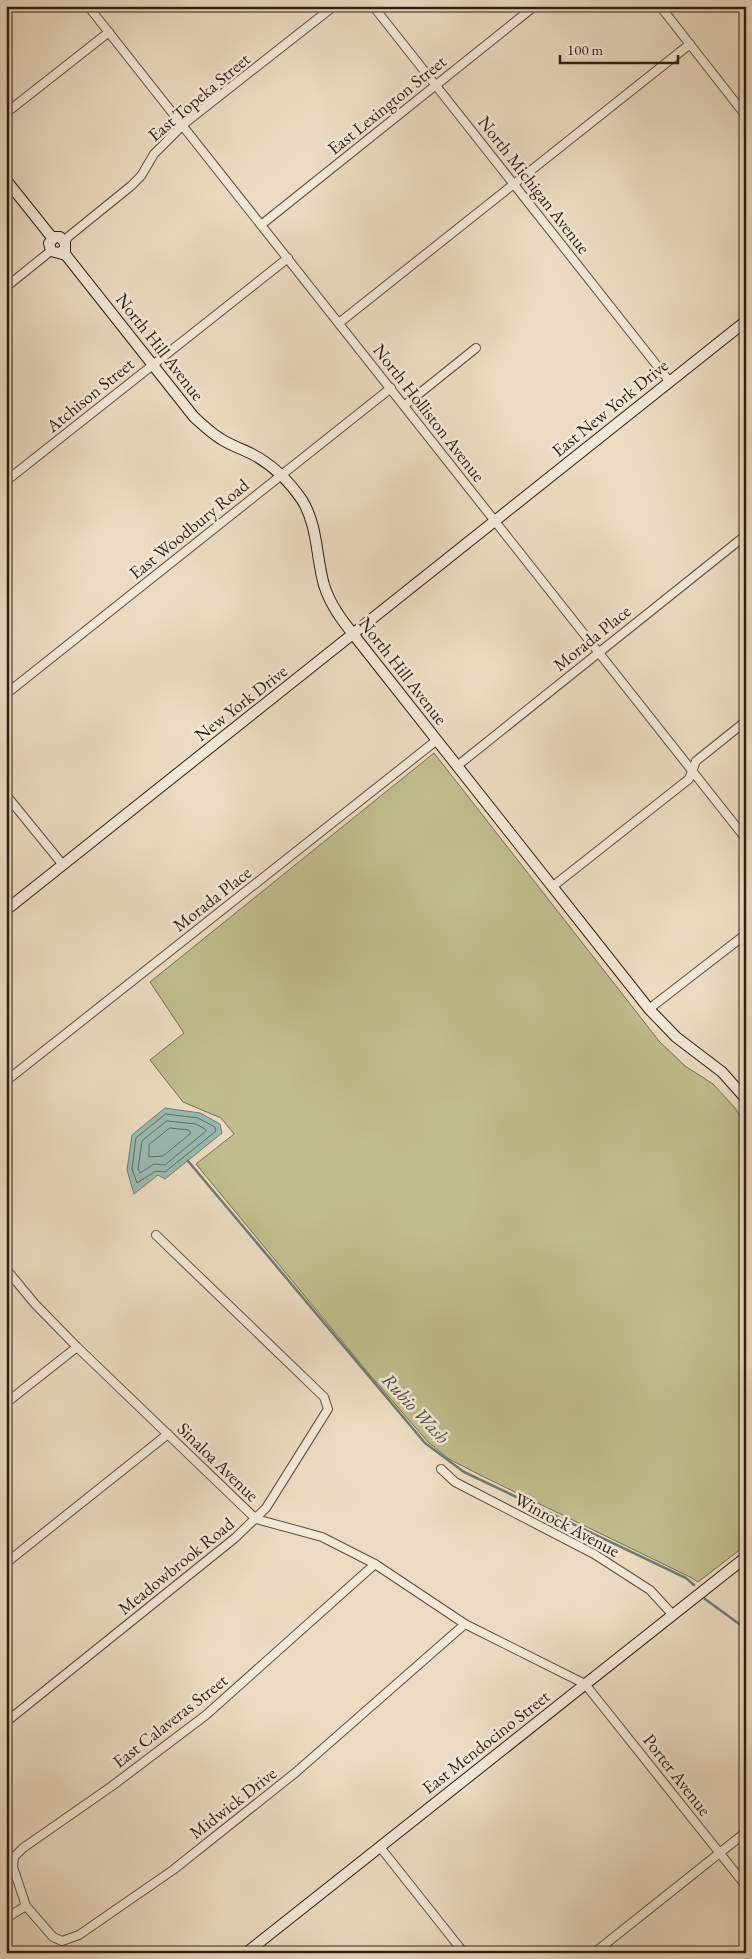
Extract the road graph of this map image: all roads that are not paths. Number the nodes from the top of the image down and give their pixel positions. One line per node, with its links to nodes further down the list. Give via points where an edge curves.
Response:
1 (88, 6): 6 (street, North Holliston Avenue)
2 (334, 6): 11 (street, East Topeka Street)
3 (374, 6): 8 (street, North Michigan Avenue)
4 (660, 6): 7 (street)
5 (531, 9): 8 (street, East Lexington Street)
6 (108, 32): 10 (street); 11 (street, North Holliston Avenue)
7 (690, 44): 9 (street); 13 (street)
8 (436, 85): 13 (street, North Michigan Avenue); 14 (street, East Lexington Street)
9 (745, 112)
10 (6, 113)
11 (182, 126): 14 (street, North Holliston Avenue); 15 (street, East Topeka Street, via 154,154 131,186)
12 (6, 180): 15 (street, North Hill Avenue)
13 (514, 183): 19 (street); 22 (street, North Michigan Avenue)
14 (261, 225): 16 (street, North Holliston Avenue)
15 (57, 246): 17 (street, East Topeka Street); 21 (street, North Hill Avenue)
16 (288, 258): 19 (street, North Holliston Avenue); 21 (street, Atchison Street)
17 (6, 287)
18 (746, 321): 22 (street, East New York Drive)
19 (339, 324): 23 (street, North Holliston Avenue)
20 (476, 348): 24 (street)
21 (153, 364): 25 (street, North Hill Avenue, via 208,431); 26 (street, Atchison Street)
22 (670, 382): 27 (street, East New York Drive)
23 (391, 388): 24 (street, North Holliston Avenue); 25 (street, East Woodbury Road)
24 (405, 405): 27 (street, North Holliston Avenue)
25 (281, 474): 29 (street, North Hill Avenue, via 303,502 310,519 325,587); 31 (street, East Woodbury Road)
26 (6, 481)
27 (495, 521): 29 (street, New York Drive); 30 (street, North Holliston Avenue)
28 (746, 535): 30 (street, Morada Place)
29 (353, 634): 33 (street, North Hill Avenue); 38 (street, New York Drive)
30 (599, 652): 34 (street, Morada Place); 35 (street, North Holliston Avenue)
31 (6, 694)
32 (746, 721): 35 (street, via 696,761)
33 (437, 740): 34 (street, North Hill Avenue); 43 (street, Morada Place)
34 (458, 766): 39 (street, North Hill Avenue)
35 (692, 770): 37 (street, North Holliston Avenue); 39 (street, via 689,779)
36 (6, 795): 38 (street)
37 (746, 838)
38 (62, 865): 40 (street, New York Drive)
39 (552, 887): 42 (street, North Hill Avenue)
40 (6, 910)
41 (746, 934): 42 (street)
42 (649, 1009): 44 (street, North Hill Avenue, via 676,1037 722,1072)
43 (6, 1081)
44 (746, 1099)
45 (156, 1235): 51 (street, Meadowbrook Road, via 328,1403 272,1500)
46 (6, 1269): 47 (street, Sinaloa Avenue)
47 (77, 1347): 48 (street); 49 (street, Sinaloa Avenue)
48 (6, 1403)
49 (168, 1434): 51 (street, Sinaloa Avenue); 53 (street)
50 (441, 1468): 55 (street, Winrock Avenue, via 455,1482 594,1554 650,1590)
51 (256, 1519): 54 (street, Sinaloa Avenue, via 322,1537); 58 (street, Meadowbrook Road)
52 (746, 1557): 55 (street, East Mendocino Street)
53 (6, 1563)
54 (375, 1564): 56 (street, Sinaloa Avenue); 63 (street, East Calaveras Street, via 206,1715 14,1857 13,1867)
55 (673, 1615): 57 (street, East Mendocino Street)
56 (465, 1624): 57 (street, Sinaloa Avenue); 63 (street, Midwick Drive, via 295,1773 173,1870 79,1935 62,1941 53,1937)
57 (585, 1684): 60 (street, East Mendocino Street); 61 (street, Porter Avenue)
58 (6, 1722)
59 (746, 1832): 61 (street)
60 (380, 1847): 65 (street, East Mendocino Street); 66 (street)
61 (719, 1853): 62 (street, Porter Avenue); 67 (street)
62 (746, 1886)
63 (26, 1906): 64 (street)
64 (6, 1918)
65 (246, 1953)
66 (464, 1953)
67 (594, 1953)

